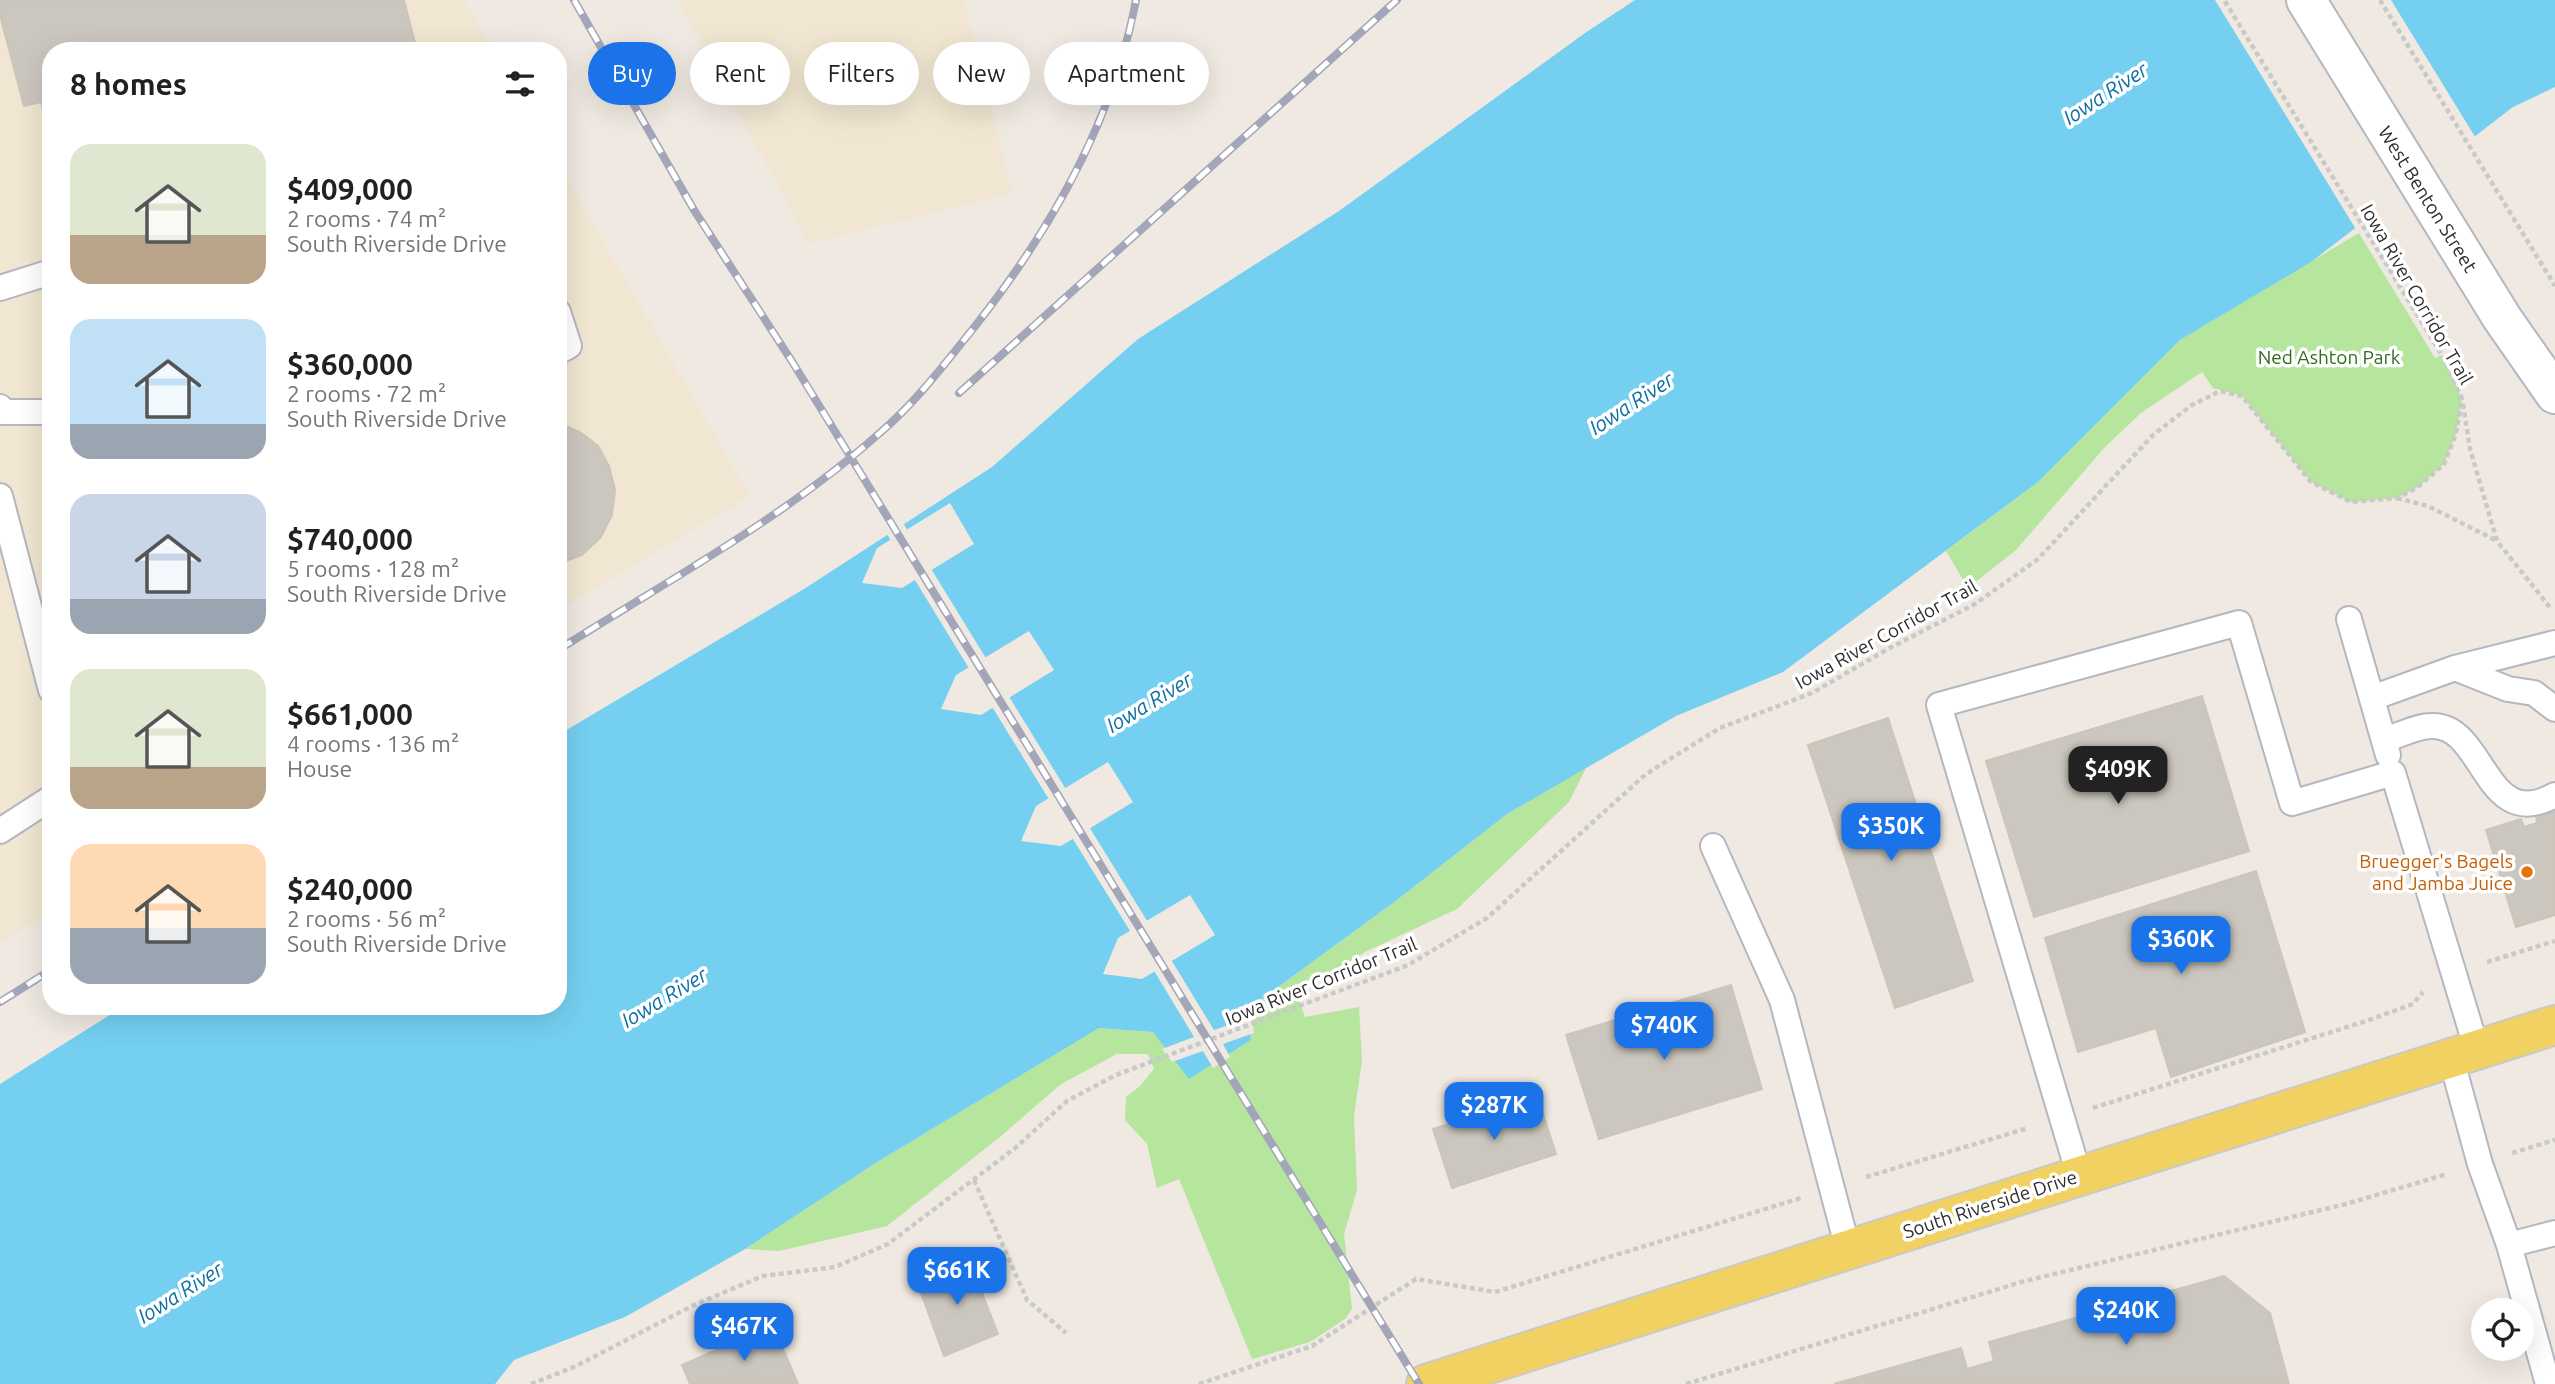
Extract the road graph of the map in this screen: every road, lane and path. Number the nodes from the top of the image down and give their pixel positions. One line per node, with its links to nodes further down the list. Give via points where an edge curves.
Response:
1 (2224, 0): 8 (path, Iowa River Corridor Trail, via 2442,355)
2 (2306, 0): 7 (street, West Benton Street, via 2502,318)
3 (2379, 0): 5 (path)
4 (42, 275): 6 (lane)
5 (2555, 286)
6 (0, 288)
7 (2555, 394)
8 (2462, 400): 12 (path, Iowa River Corridor Trail, via 2444,464); 13 (path, via 2470,449)
9 (0, 407): 10 (lane, via 3,412)
10 (42, 412)
11 (0, 496): 17 (lane)
12 (2397, 498): 13 (path, via 2428,506); 34 (path, Iowa River Corridor Trail, via 2351,502 2311,482 2242,396 2220,391 2192,405 2153,435 2038,559 1975,604 1812,693 1720,728 1646,774 1487,918 1408,965 1116,1075 1068,1101)
13 (2497, 541): 14 (path)
14 (2555, 613)
15 (2349, 619): 19 (lane)
16 (2555, 643): 18 (lane)
17 (42, 656)
18 (2455, 668): 19 (lane); 20 (lane, via 2508,689 2534,693)
19 (2372, 698): 21 (lane)
20 (2555, 709)
21 (2384, 740): 22 (lane); 23 (lane, via 2432,725 2459,734 2492,785 2507,797 2524,803 2543,802)
22 (2393, 773): 30 (lane); 33 (lane, via 2292,803 2239,623 1939,705)
23 (2555, 795)
24 (42, 804): 25 (lane)
25 (0, 831)
26 (1713, 846): 37 (lane, via 1783,1000)
27 (2555, 941): 28 (path)
28 (2487, 962)
29 (2555, 1025): 30 (main road, South Riverside Drive)
30 (2464, 1054): 32 (lane); 33 (main road, South Riverside Drive)
31 (2555, 1140): 32 (path)
32 (2480, 1164): 36 (lane); 41 (path, via 2346,1204 2025,1281)
33 (2079, 1175): 37 (main road, South Riverside Drive)
34 (974, 1180): 38 (path, via 1027,1300); 39 (path, Iowa River Corridor Trail, via 888,1244 835,1266 763,1276)
35 (2555, 1233): 36 (lane)
36 (2509, 1245): 42 (lane)
37 (1848, 1249): 40 (main road, South Riverside Drive)
38 (1066, 1333)
39 (530, 1384)
40 (1426, 1384)
41 (1686, 1384)
42 (2548, 1384)

